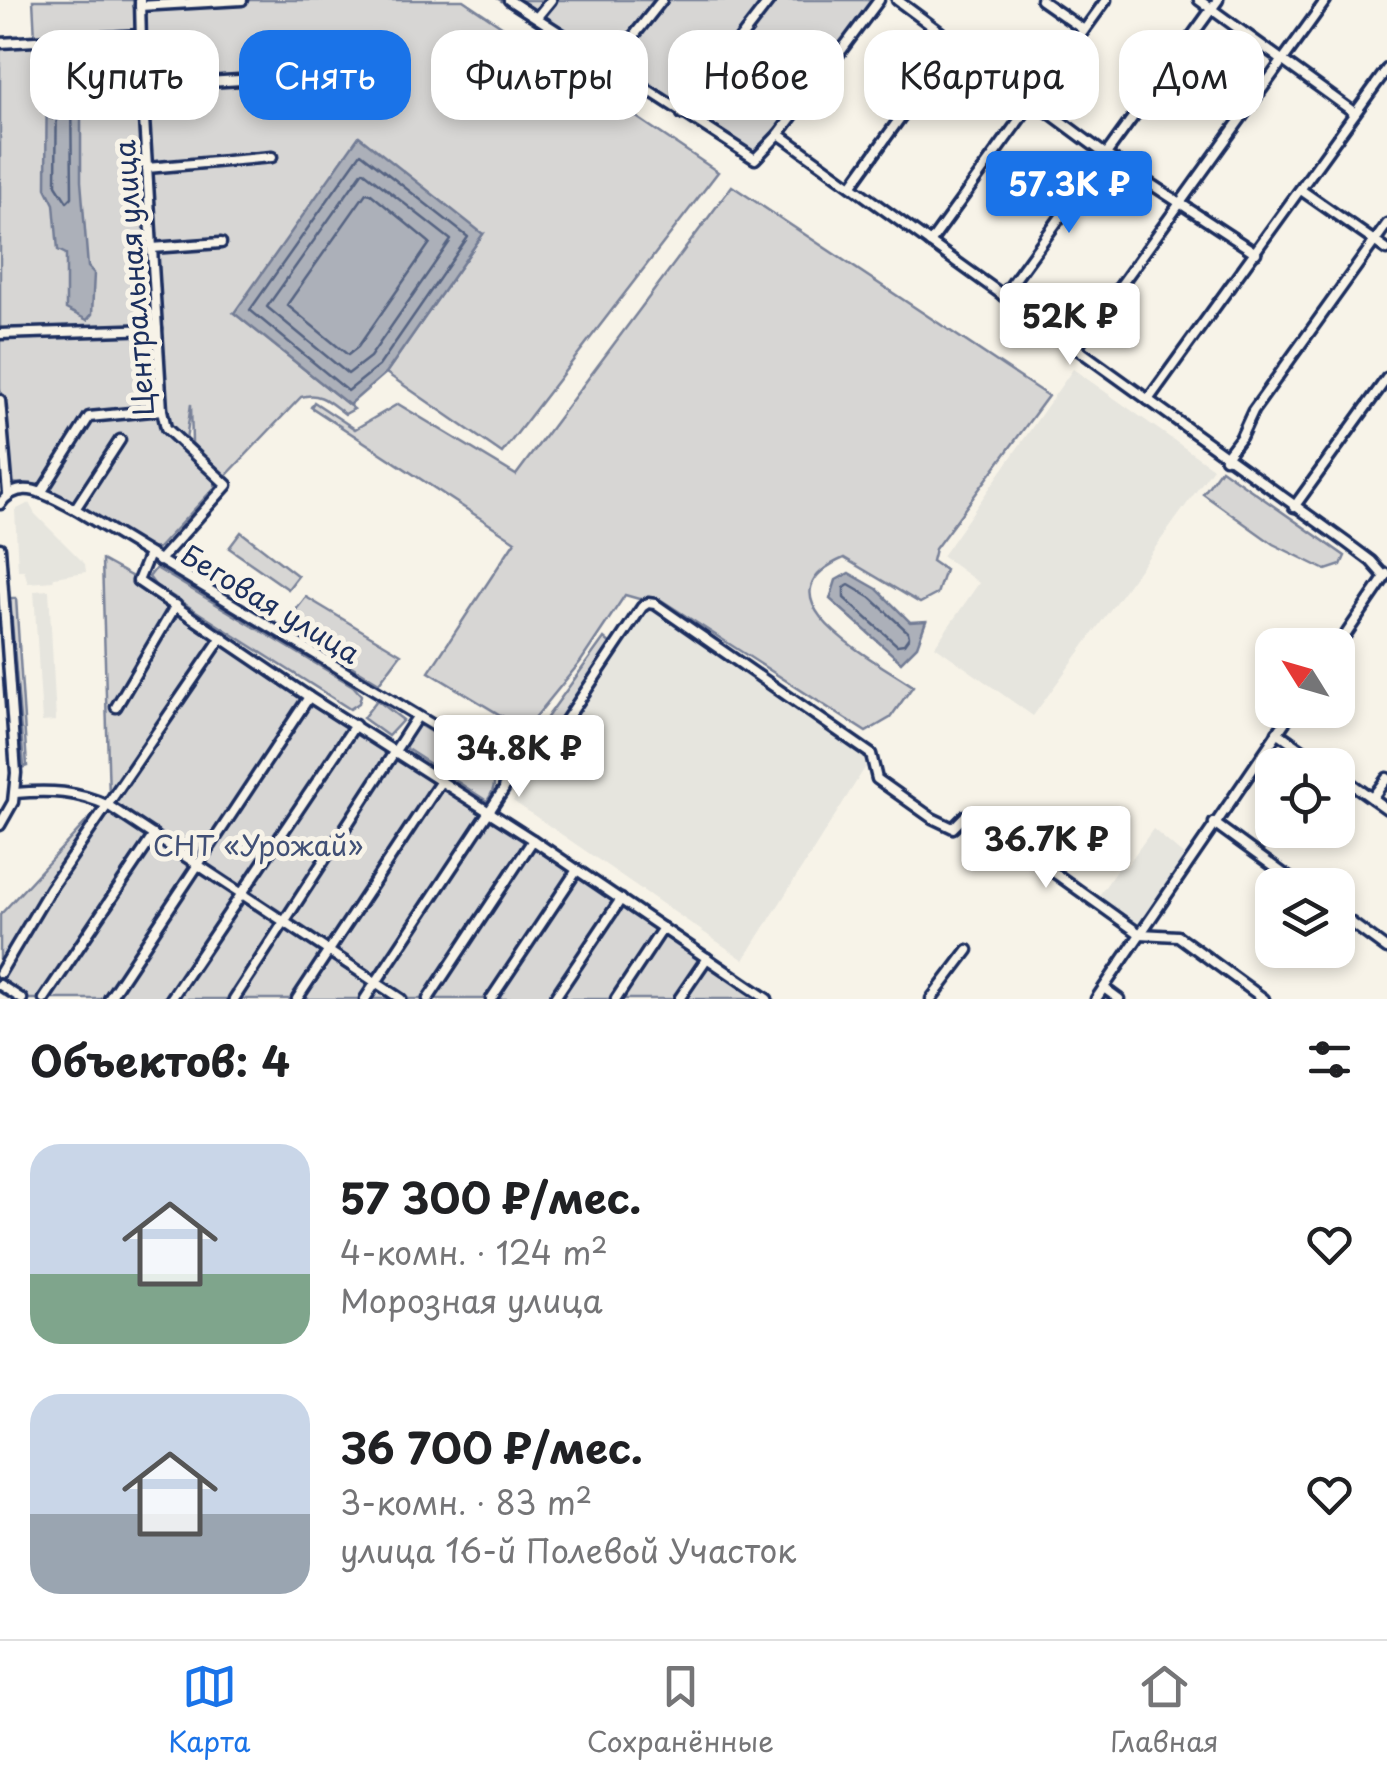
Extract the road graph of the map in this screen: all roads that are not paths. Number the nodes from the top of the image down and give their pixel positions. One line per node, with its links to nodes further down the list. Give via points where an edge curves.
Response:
1 (242, 0): 13 (street)
2 (509, 0): 15 (street)
3 (551, 0): 15 (street)
4 (662, 0): 18 (street)
5 (770, 0): 19 (street)
6 (879, 0): 32 (street)
7 (897, 0): 20 (street)
8 (1041, 0): 21 (street)
9 (1106, 0): 21 (street)
10 (1199, 0): 14 (street)
11 (1218, 0): 14 (street)
12 (1326, 0): 24 (street)
13 (140, 3): 16 (street, Центральная улица)
14 (1211, 9): 24 (street); 33 (street)
15 (537, 18): 17 (street)
16 (142, 30)
17 (555, 30)
18 (638, 30)
19 (747, 30)
20 (938, 30)
21 (1084, 30)
22 (30, 41): 23 (street)
23 (0, 43)
24 (1282, 60): 26 (street); 38 (street)
25 (1387, 69): 26 (street)
26 (1355, 112): 37 (street)
27 (144, 120): 35 (street, Центральная улица)
28 (692, 120): 32 (street, via 755,160)
29 (898, 120): 36 (street)
30 (1018, 120): 42 (street)
31 (1058, 120): 33 (street)
32 (779, 134): 36 (street)
33 (1105, 154): 38 (street); 46 (street)
34 (272, 157): 35 (street)
35 (147, 168): 43 (street, Центральная улица)
36 (852, 185): 42 (street)
37 (1301, 190): 41 (street); 45 (street)
38 (1183, 202): 45 (street); 49 (street)
39 (1387, 224): 41 (street)
40 (221, 242): 43 (street)
41 (1374, 242): 44 (street); 55 (street)
42 (930, 244): 46 (street)
43 (152, 248): 47 (street, Центральная улица)
44 (1387, 250)
45 (1256, 253): 52 (street)
46 (1003, 296): 49 (street)
47 (157, 329): 48 (street); 53 (street, Центральная улица)
48 (0, 334)
49 (1075, 349): 52 (street)
50 (1387, 378): 59 (street)
51 (0, 400): 57 (street)
52 (1148, 400): 55 (street)
53 (162, 410): 56 (street, via 89,417); 63 (street, Центральная улица, via 166,428 228,485)
54 (120, 440): 60 (street)
55 (1225, 458): 59 (street)
56 (41, 492): 57 (street); 60 (street, Беговая улица)
57 (8, 494): 58 (street)
58 (0, 504)
59 (1294, 506): 64 (street)
60 (75, 509): 62 (street, Беговая улица)
61 (0, 548): 80 (street)
62 (149, 554): 63 (street, Беговая улица); 65 (street, via 138,581)
63 (159, 560): 70 (street, Беговая улица)
64 (1386, 576): 66 (street)
65 (176, 605): 67 (street); 69 (street)
66 (1350, 628)
67 (222, 637): 68 (street); 82 (street)
68 (309, 697): 71 (street); 89 (street)
69 (116, 707)
70 (417, 717): 75 (street); 76 (street, Беговая улица)
71 (355, 725): 75 (street); 92 (street)
72 (1281, 728): 73 (street)
73 (1278, 732): 74 (street); 85 (street)
74 (1300, 748)
75 (396, 753): 78 (street); 94 (street)
76 (506, 772): 84 (street, via 504,789); 97 (street, Беговая улица, via 519,777 534,768 648,603 655,604 871,754 878,779 932,818 953,828 972,816)
77 (1387, 778): 81 (street)
78 (441, 781): 84 (street); 100 (street)
79 (1355, 786): 81 (street)
80 (15, 793): 82 (street, via 61,791); 86 (street)
81 (1372, 798): 83 (street)
82 (106, 804): 87 (street); 102 (street)
83 (1387, 809)
84 (488, 812): 88 (street); 103 (street)
85 (1214, 823): 90 (street); 97 (street)
86 (0, 825)
87 (154, 835): 89 (street); 108 (street)
88 (533, 840): 91 (street); 115 (street)
89 (197, 864): 92 (street); 109 (street)
90 (1276, 868)
91 (578, 870): 93 (street); 116 (street)
92 (242, 894): 94 (street); 110 (street)
93 (621, 900): 96 (street); 117 (street)
94 (285, 923): 100 (street); 111 (street)
95 (1355, 925): 98 (street)
96 (663, 928): 101 (street); 118 (street)
97 (1140, 934): 106 (street); 124 (street, via 1178,936)
98 (1387, 949)
99 (968, 950): 122 (street)
100 (328, 952): 103 (street); 112 (street)
101 (707, 958): 105 (street); 119 (street)
102 (0, 973)
103 (376, 982): 113 (street); 114 (street)
104 (0, 985): 107 (street)
105 (751, 988): 120 (street); 121 (street)
106 (1109, 992): 123 (street)
107 (22, 999)
108 (44, 999)
109 (109, 999)
110 (171, 999)
111 (234, 999)
112 (296, 999)
113 (364, 999)
114 (401, 999)
115 (428, 999)
116 (491, 999)
117 (554, 999)
118 (616, 999)
119 (679, 999)
120 (743, 999)
121 (767, 999)
122 (932, 999)
123 (1096, 999)
124 (1264, 999)

